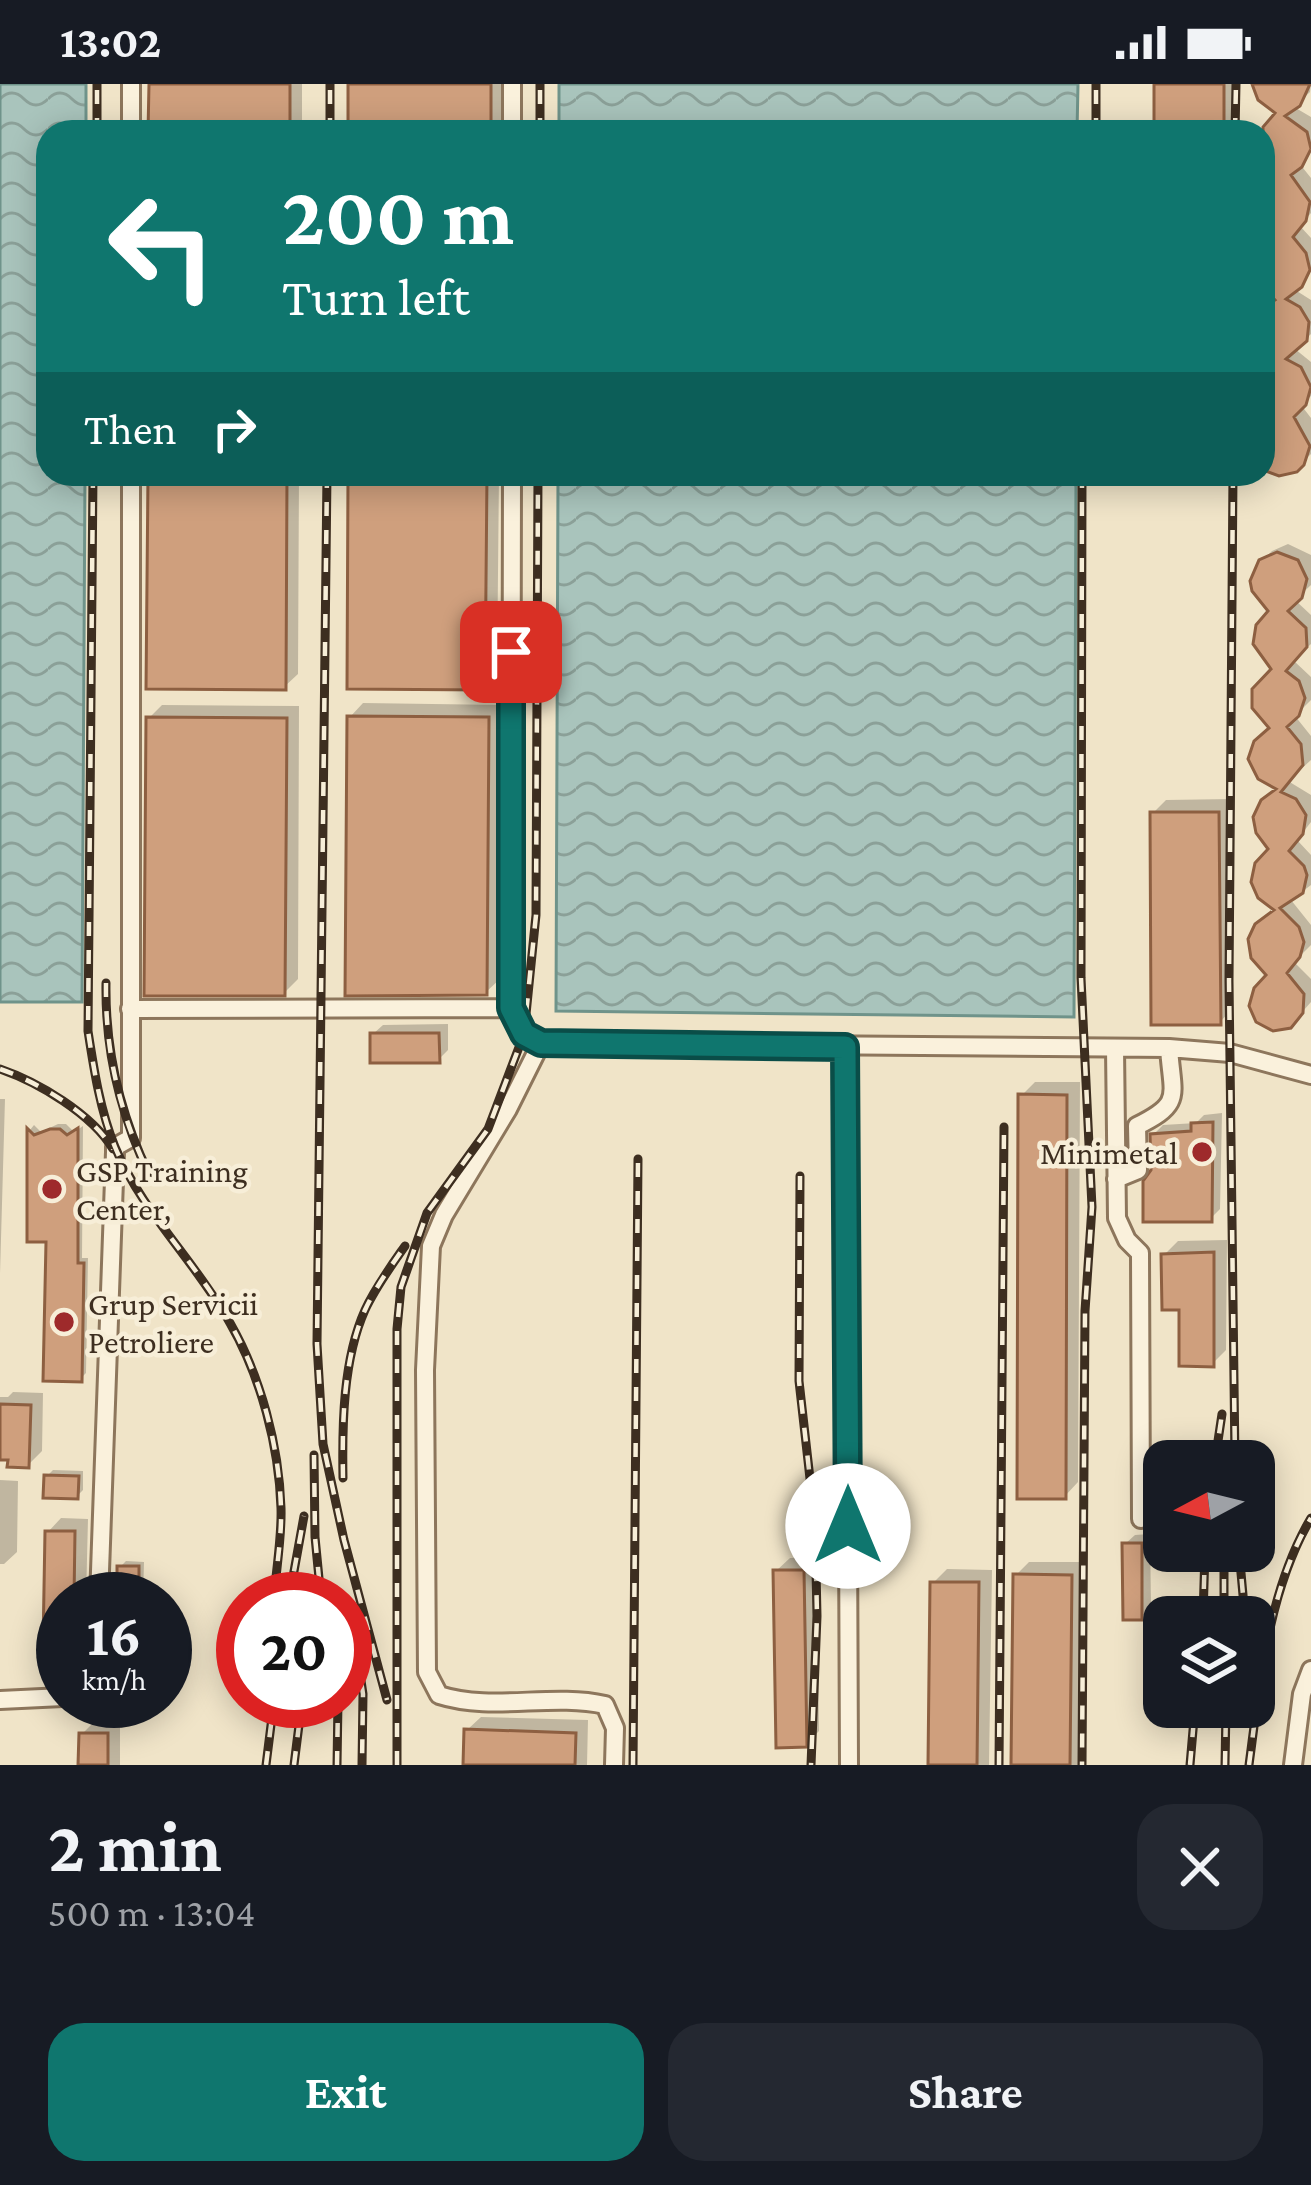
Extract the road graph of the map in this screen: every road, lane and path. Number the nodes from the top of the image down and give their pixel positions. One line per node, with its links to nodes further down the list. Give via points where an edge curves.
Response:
1 (131, 84): 3 (lane)
2 (512, 84): 4 (lane)
3 (131, 120)
4 (512, 120)
5 (131, 486): 8 (lane)
6 (512, 486): 7 (lane)
7 (511, 1008): 8 (lane); 9 (lane, via 524,1034)
8 (130, 1010): 16 (lane, via 131,1138 116,1147 109,1253)
9 (541, 1043): 10 (lane); 20 (lane, via 430,1246 427,1672 439,1695 460,1702 605,1705 615,1728)
10 (845, 1047): 11 (lane); 21 (lane)
11 (1115, 1048): 12 (lane); 14 (lane)
12 (1169, 1048): 13 (lane); 14 (lane, via 1172,1101 1138,1126 1138,1170)
13 (1311, 1075)
14 (1116, 1180): 15 (lane, via 1117,1218 1140,1253)
15 (1142, 1520)
16 (100, 1572)
17 (1311, 1670): 22 (lane)
18 (36, 1698): 19 (lane)
19 (0, 1700)
20 (614, 1765)
21 (849, 1765)
22 (1293, 1765)

